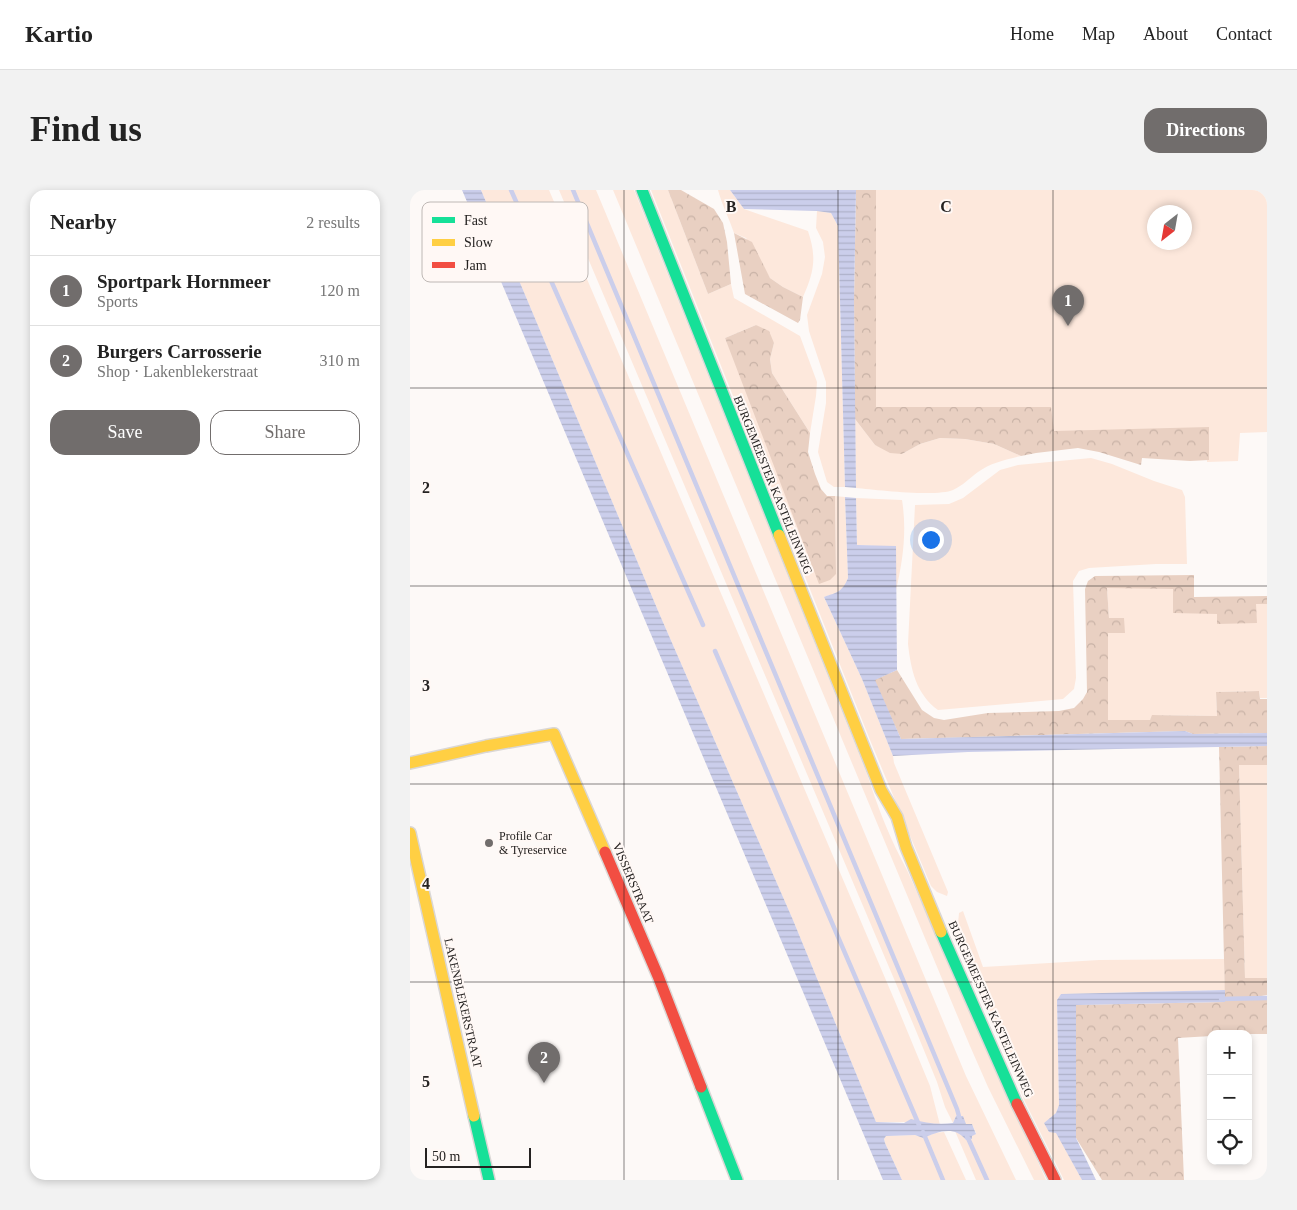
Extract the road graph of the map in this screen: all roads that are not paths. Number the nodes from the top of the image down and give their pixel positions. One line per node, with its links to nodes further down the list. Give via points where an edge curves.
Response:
1 (642, 190): 6 (main road, BURGEMEESTER KASTELEINWEG, via 881,790 901,826 906,847 986,1039)
2 (410, 763): 5 (main road, VISSERSTRAAT, via 554,734 658,976)
3 (410, 833): 4 (main road, LAKENBLEKERSTRAAT)
4 (489, 1180)
5 (737, 1180)
6 (1055, 1180)

